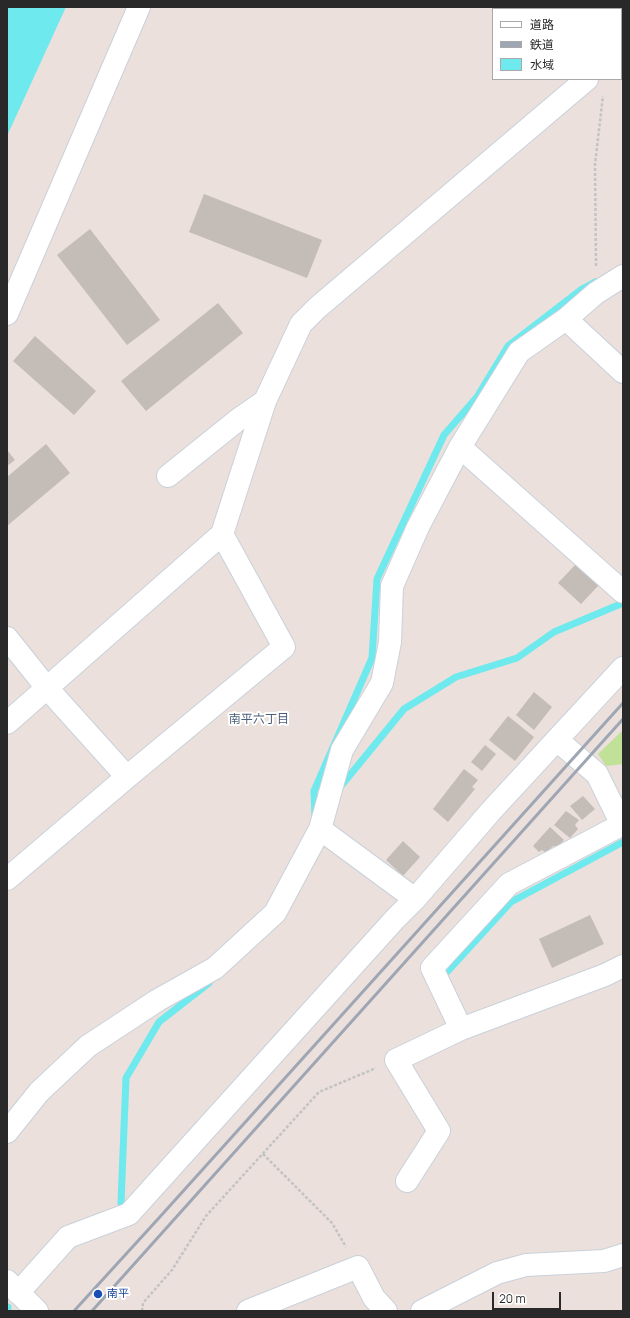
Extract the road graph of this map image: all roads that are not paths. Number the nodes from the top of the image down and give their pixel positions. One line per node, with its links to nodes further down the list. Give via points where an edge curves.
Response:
1 (139, 7): 4 (street)
2 (586, 80): 7 (street, via 308,316 301,324)
3 (623, 276): 5 (street, via 596,293)
4 (7, 314)
5 (566, 319): 6 (street); 8 (street, via 519,352)
6 (623, 372)
7 (265, 401): 9 (street); 10 (street)
8 (460, 447): 11 (street); 19 (street, via 418,527 392,586 390,642 382,683 342,750)
9 (168, 476)
10 (222, 534): 14 (street); 17 (street, via 284,647)
11 (623, 592)
12 (7, 638): 14 (street)
13 (623, 668): 16 (street)
14 (47, 688): 15 (street); 17 (street)
15 (7, 723)
16 (557, 740): 18 (street, via 597,774); 21 (street)
17 (127, 777): 20 (street)
18 (622, 824): 23 (street, via 509,884 432,968)
19 (320, 829): 21 (street); 24 (street, via 275,913 215,968 158,1000 88,1046 39,1092)
20 (7, 879)
21 (415, 899): 27 (street, via 129,1214 68,1236)
22 (623, 966): 23 (street)
23 (461, 1029): 25 (street, via 396,1060 439,1131)
24 (7, 1132)
25 (407, 1180)
26 (623, 1255): 31 (street, via 604,1261 526,1265 497,1273)
27 (13, 1287): 28 (street)
28 (37, 1311)
29 (248, 1311): 30 (street, via 358,1267 374,1298)
30 (386, 1311)
31 (422, 1311)

